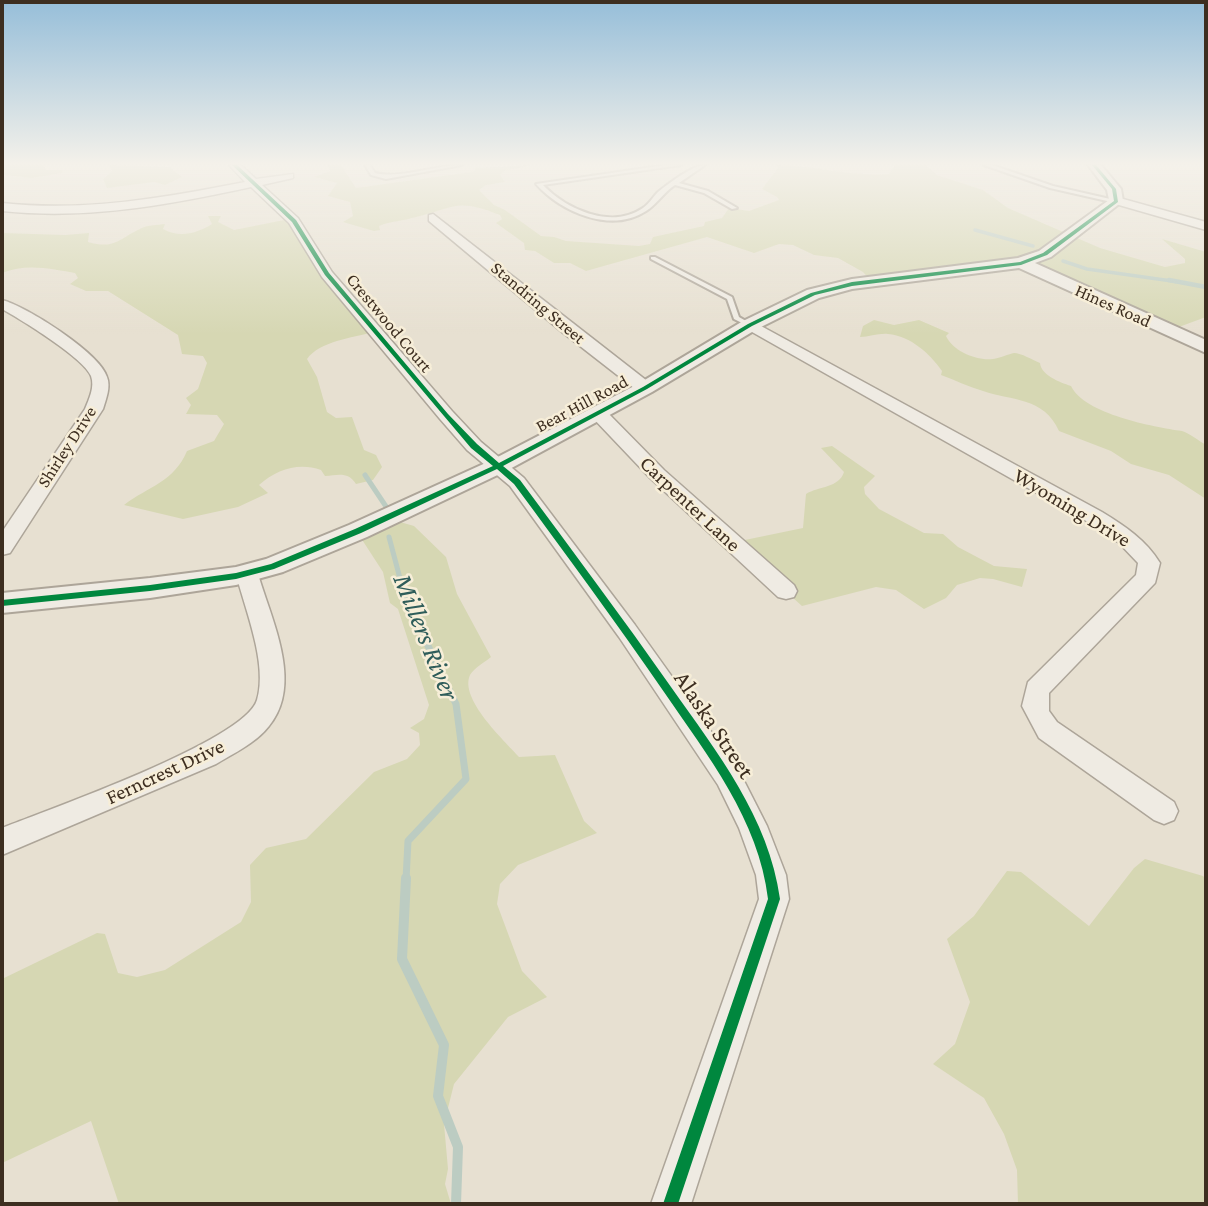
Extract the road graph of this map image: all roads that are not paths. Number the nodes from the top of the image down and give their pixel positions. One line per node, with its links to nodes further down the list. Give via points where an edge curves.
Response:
1 (295, 221): 13 (street, Crestwood Court, via 327,274 446,415)
2 (437, 221): 11 (street, Standring Street)
3 (1089, 221): 7 (street, Bear Hill Road, via 1045,254)
4 (1189, 221): 5 (street)
5 (1206, 226)
6 (653, 258): 9 (lane, via 730,298 736,318)
7 (1021, 263): 9 (street, Bear Hill Road, via 829,289); 10 (street, Hines Road)
8 (2, 304): 14 (street, Shirley Drive, via 84,359 98,372 101,383 94,409)
9 (750, 325): 11 (street, Bear Hill Road); 18 (street, Wyoming Drive, via 1095,517 1142,553 1149,563 1147,578 1037,689 1033,703 1048,730)
10 (1206, 347)
11 (645, 388): 12 (street, Bear Hill Road)
12 (598, 413): 13 (street, Bear Hill Road); 16 (street, Carpenter Lane, via 656,474)
13 (498, 466): 15 (street, Bear Hill Road, via 293,560); 20 (street, Alaska Street, via 517,482 728,777 771,875 774,899)
14 (2, 548)
15 (247, 573): 17 (street, Bear Hill Road); 19 (street, Ferncrest Drive, via 272,678 266,712 206,756)
16 (786, 591)
17 (2, 603)
18 (1164, 811)
19 (2, 842)
20 (671, 1204)

